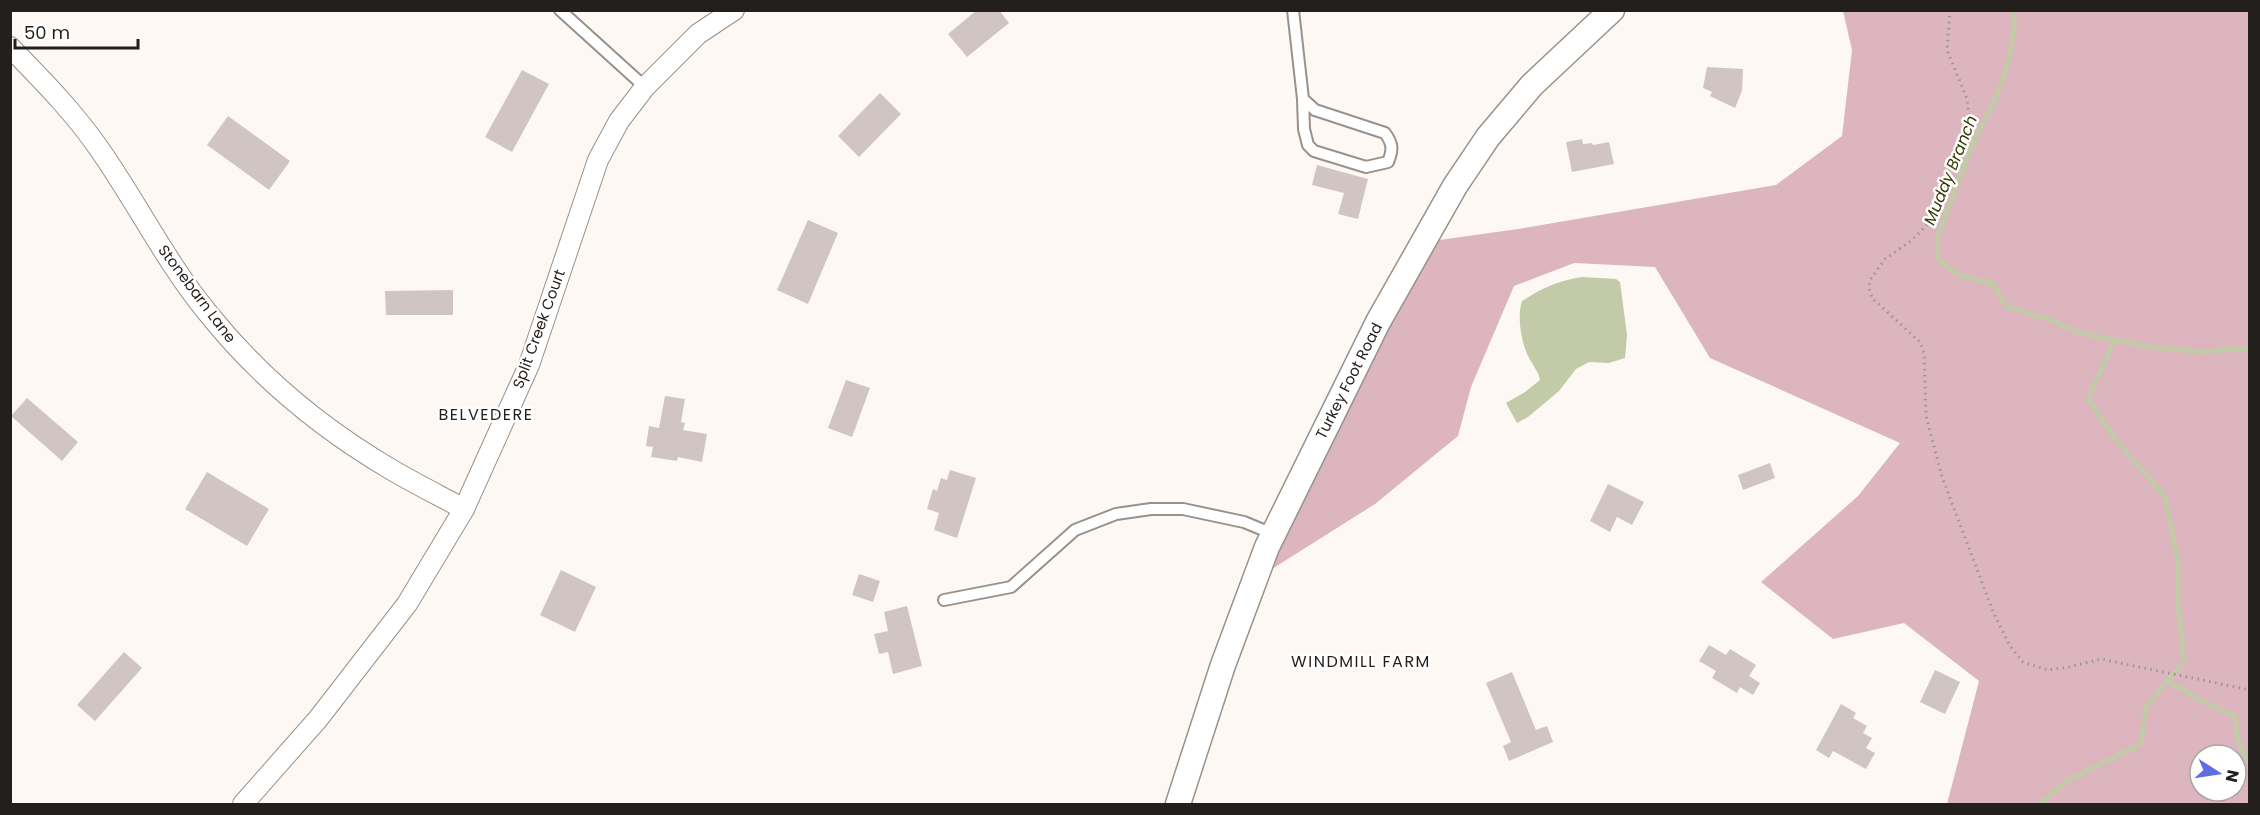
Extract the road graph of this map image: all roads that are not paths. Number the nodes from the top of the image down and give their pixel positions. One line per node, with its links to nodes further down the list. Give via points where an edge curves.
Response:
1 (560, 10): 6 (lane)
2 (1293, 10): 7 (lane)
3 (1612, 10): 9 (street, Turkey Foot Road, via 1532,85 1488,137 1455,186 1378,322)
4 (731, 11): 6 (street, Split Creek Court, via 698,34)
5 (10, 47): 8 (street, Stonebarn Lane, via 82,126 171,264 243,354 296,403 342,438)
6 (645, 87): 8 (street, Split Creek Court, via 619,121 598,160 529,365)
7 (1303, 99): 7 (lane, via 1315,110 1385,133 1393,151 1388,162 1366,167 1314,151 1308,145)
8 (464, 509): 11 (street, Split Creek Court, via 407,604 318,719)
9 (1273, 534): 10 (lane, via 1244,522 1183,509 1116,513 1075,530 1011,587); 12 (street, Turkey Foot Road, via 1223,665)
10 (944, 600)
11 (243, 804)
12 (1178, 804)

